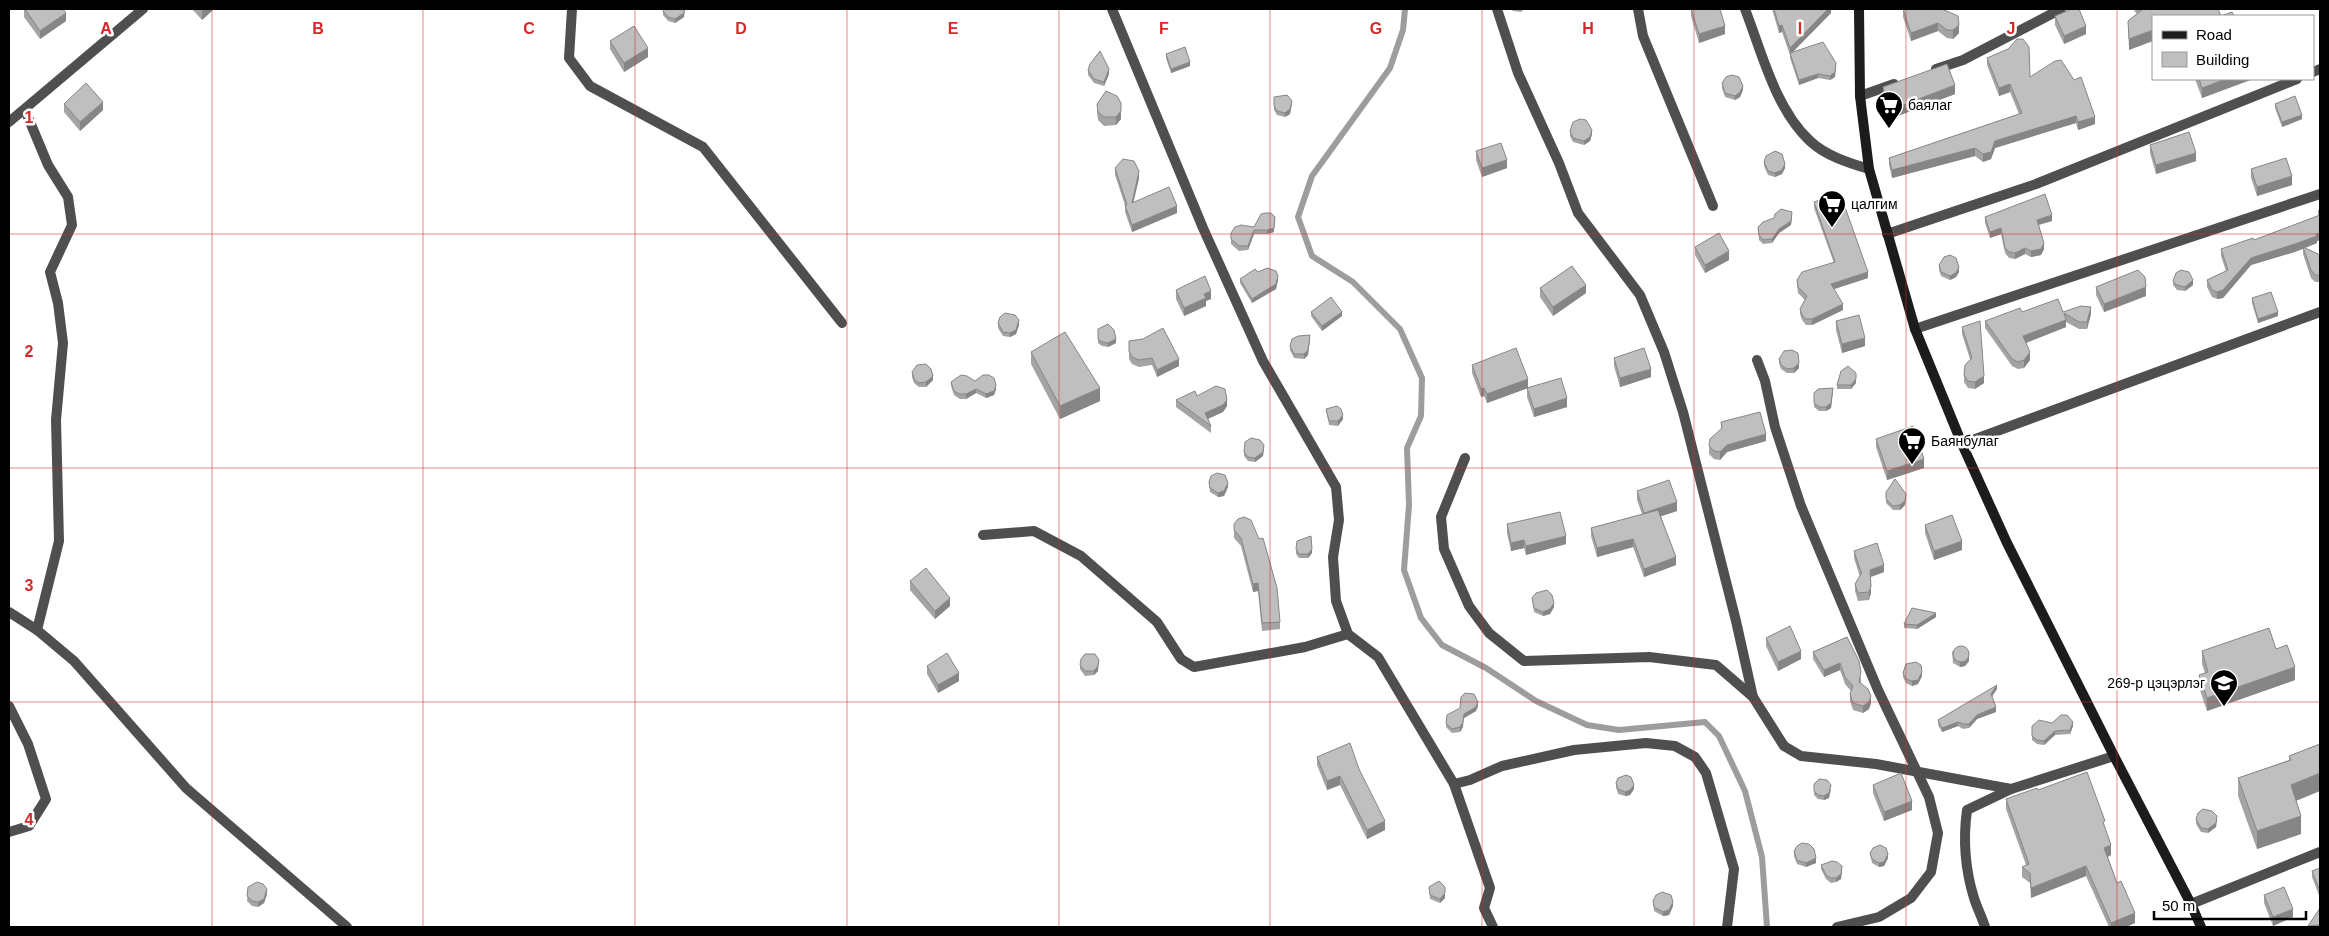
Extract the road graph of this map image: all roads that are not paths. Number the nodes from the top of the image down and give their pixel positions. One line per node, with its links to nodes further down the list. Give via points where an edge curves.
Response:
1 (143, 9): 13 (street)
2 (572, 9): 20 (street, via 569,58 590,86 703,147)
3 (1112, 9): 28 (street, via 1203,228 1263,361 1336,487 1339,520 1333,557 1336,602)
4 (1497, 9): 29 (street, via 1518,73 1578,213 1640,295 1664,352 1683,412)
5 (1638, 9): 17 (street, via 1643,36)
6 (1745, 9): 15 (street, via 1780,100 1796,125 1812,143 1844,162)
7 (1859, 9): 12 (street)
8 (2061, 9): 9 (street, via 1963,60)
9 (1925, 73)
10 (1906, 80): 12 (street)
11 (2295, 80): 18 (street, via 2036,184)
12 (1860, 96): 15 (street)
13 (24, 110): 14 (street); 27 (street, via 48,165 68,197 72,225 50,272 63,343 56,420 59,541)
14 (9, 122)
15 (1869, 169): 18 (street)
16 (2320, 194): 21 (street)
17 (1713, 206)
18 (1887, 234): 21 (street)
19 (2320, 312): 23 (street)
20 (842, 323)
21 (1916, 328): 23 (street)
22 (1758, 360): 32 (street, via 1774,427 1801,506 1878,690)
23 (1962, 444): 31 (street, via 2007,543)
24 (1465, 458): 29 (street, via 1441,517 1444,550 1469,606 1489,633 1524,660 1649,657 1716,665)
25 (983, 535): 28 (street, via 1034,531 1081,556 1157,622 1182,659 1194,667 1306,647)
26 (9, 612): 27 (street)
27 (37, 630): 38 (street, via 74,661 186,788)
28 (1348, 634): 33 (street, via 1378,656)
29 (1753, 697): 32 (street, via 1784,746 1801,756)
30 (9, 706): 35 (street, via 28,744 46,799 29,826)
31 (2114, 756): 34 (street); 37 (street)
32 (1917, 771): 34 (street); 41 (street, via 1930,797 1938,833 1931,872 1911,898 1879,917)
33 (1454, 784): 39 (street, via 1490,888 1484,908); 40 (street, via 1502,766 1574,750 1646,743 1675,746 1694,757 1706,773 1734,869)
34 (2011, 789): 42 (street, via 1967,810 1964,833 1967,865)
35 (9, 832)
36 (2320, 852): 37 (street)
37 (2191, 904): 43 (street)
38 (347, 927)
39 (1493, 927)
40 (1727, 927)
41 (1837, 927)
42 (1985, 927)
43 (2201, 927)

